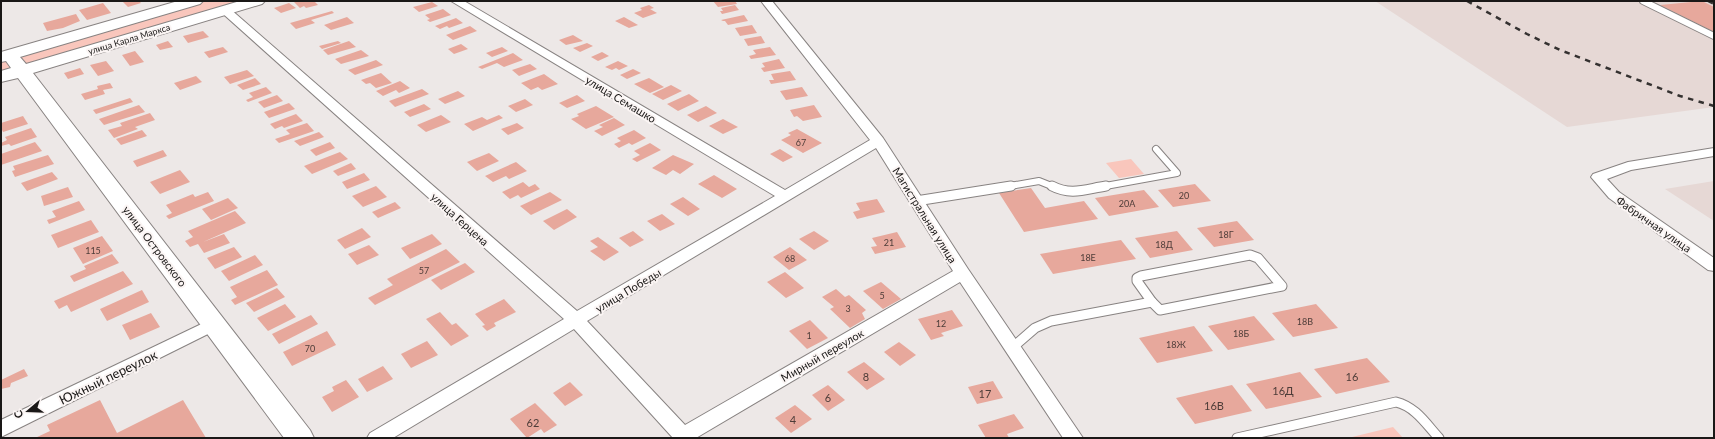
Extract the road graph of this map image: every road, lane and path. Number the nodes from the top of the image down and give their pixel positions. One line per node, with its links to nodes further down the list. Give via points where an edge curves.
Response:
1 (195, 1): 8 (main road, улица Карла Маркса)
2 (257, 1): 6 (main road, улица Карла Маркса)
3 (766, 1): 10 (street, Магистральная улица)
4 (1643, 1): 7 (lane)
5 (465, 2): 13 (street, улица Семашко)
6 (225, 10): 8 (main road, улица Карла Маркса); 18 (street, улица Герцена)
7 (1714, 36)
8 (11, 61): 9 (main road, улица Карла Маркса); 19 (main road, улица Островского)
9 (1, 77)
10 (878, 141): 13 (street, улица Победы); 14 (street, Магистральная улица)
11 (1156, 149): 14 (lane, via 1177,173 1070,192 1039,181)
12 (1714, 152): 15 (street, Фабричная улица, via 1628,166 1598,177 1614,195)
13 (785, 196): 18 (street, улица Победы)
14 (916, 201): 16 (street, Магистральная улица)
15 (1714, 266)
16 (962, 273): 20 (street, Магистральная улица); 22 (street, Мирный переулок)
17 (1152, 302): 17 (lane, via 1137,278 1250,255 1258,258 1282,286 1165,310 1160,310); 20 (lane, via 1051,321 1035,328)
18 (576, 320): 22 (street, улица Герцена); 24 (street, улица Победы)
19 (214, 324): 21 (street, Южный переулок); 23 (main road, улица Островского)
20 (1012, 348): 25 (street, Магистральная улица)
21 (1, 429)
22 (684, 437)
23 (300, 438)
24 (377, 438)
25 (1073, 438)
26 (1237, 438): 27 (lane, via 1396,402 1404,403 1411,408)
27 (1440, 438)

